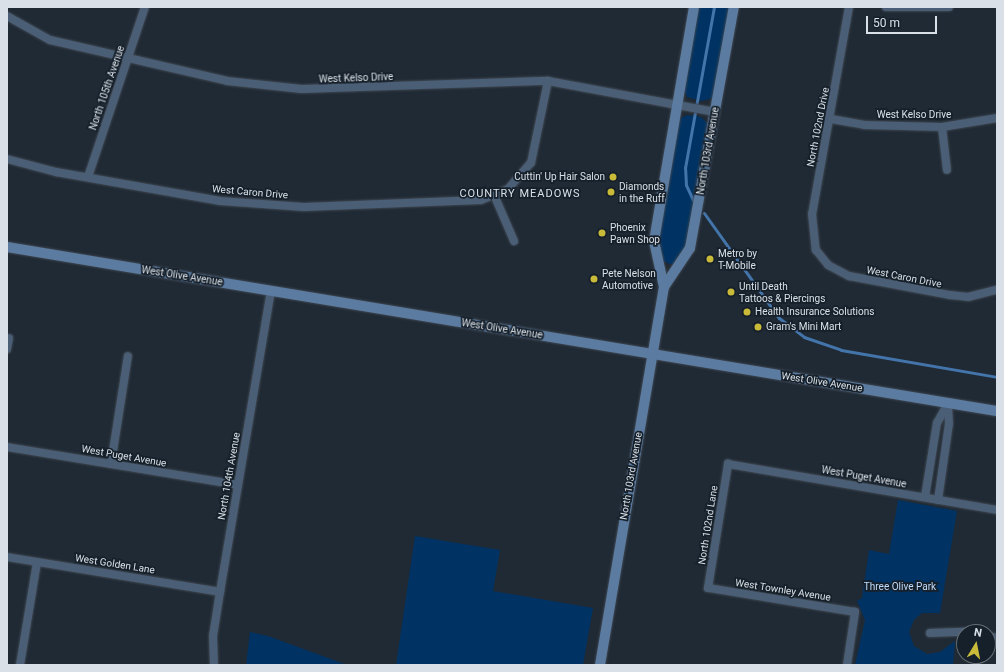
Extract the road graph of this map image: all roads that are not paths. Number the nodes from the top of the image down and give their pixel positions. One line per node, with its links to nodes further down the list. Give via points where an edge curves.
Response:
1 (146, 7): 8 (street, North 105th Avenue)
2 (694, 7): 10 (main road, North 103rd Avenue)
3 (734, 7): 11 (main road, North 103rd Avenue)
4 (849, 7): 13 (street, North 102nd Drive)
5 (886, 7): 6 (street)
6 (949, 7)
7 (7, 16): 8 (street, West Kelso Drive, via 50,40)
8 (127, 60): 9 (street, West Kelso Drive, via 227,82 302,89); 17 (street, North 105th Avenue)
9 (548, 81): 10 (street, West Kelso Drive); 18 (street, via 531,163 518,181)
10 (677, 105): 11 (street, West Kelso Drive); 22 (main road, North 103rd Avenue, via 654,241)
11 (715, 112): 22 (main road, North 103rd Avenue, via 690,248)
12 (997, 118): 14 (street, West Kelso Drive)
13 (831, 119): 14 (street, West Kelso Drive, via 864,125); 21 (street, North 102nd Drive, via 812,214)
14 (942, 127): 16 (street)
15 (7, 159): 17 (street, West Caron Drive, via 31,167)
16 (947, 170)
17 (88, 177): 18 (street, West Caron Drive, via 220,201 304,207)
18 (495, 197): 19 (street)
19 (514, 241)
20 (7, 247): 24 (main road, West Olive Avenue)
21 (816, 250): 23 (street, West Caron Drive, via 828,265 849,276 968,297)
22 (664, 287): 27 (main road, North 103rd Avenue)
23 (997, 290)
24 (270, 291): 27 (main road, West Olive Avenue); 34 (street, North 104th Avenue)
25 (9, 338): 26 (street)
26 (7, 349)
27 (653, 354): 29 (main road, West Olive Avenue); 46 (main road, North 103rd Avenue)
28 (128, 356): 32 (street)
29 (948, 403): 30 (main road, West Olive Avenue); 35 (street, via 937,423); 36 (street, via 949,424)
30 (997, 411)
31 (7, 447): 32 (street, West Puget Avenue)
32 (110, 464): 34 (street, West Puget Avenue)
33 (728, 464): 35 (street, West Puget Avenue); 40 (street, North 102nd Lane)
34 (238, 485): 41 (street, North 104th Avenue)
35 (925, 497): 36 (street, West Puget Avenue)
36 (938, 500): 37 (street, West Puget Avenue)
37 (997, 510)
38 (7, 556): 39 (street, West Golden Lane)
39 (37, 562): 41 (street, West Golden Lane); 44 (street)
40 (708, 588): 47 (street, West Townley Avenue, via 855,612)
41 (220, 592): 45 (street, North 104th Avenue, via 213,636)
42 (956, 632): 43 (street)
43 (930, 633)
44 (20, 665)
45 (214, 665)
46 (600, 665)
47 (847, 665)

